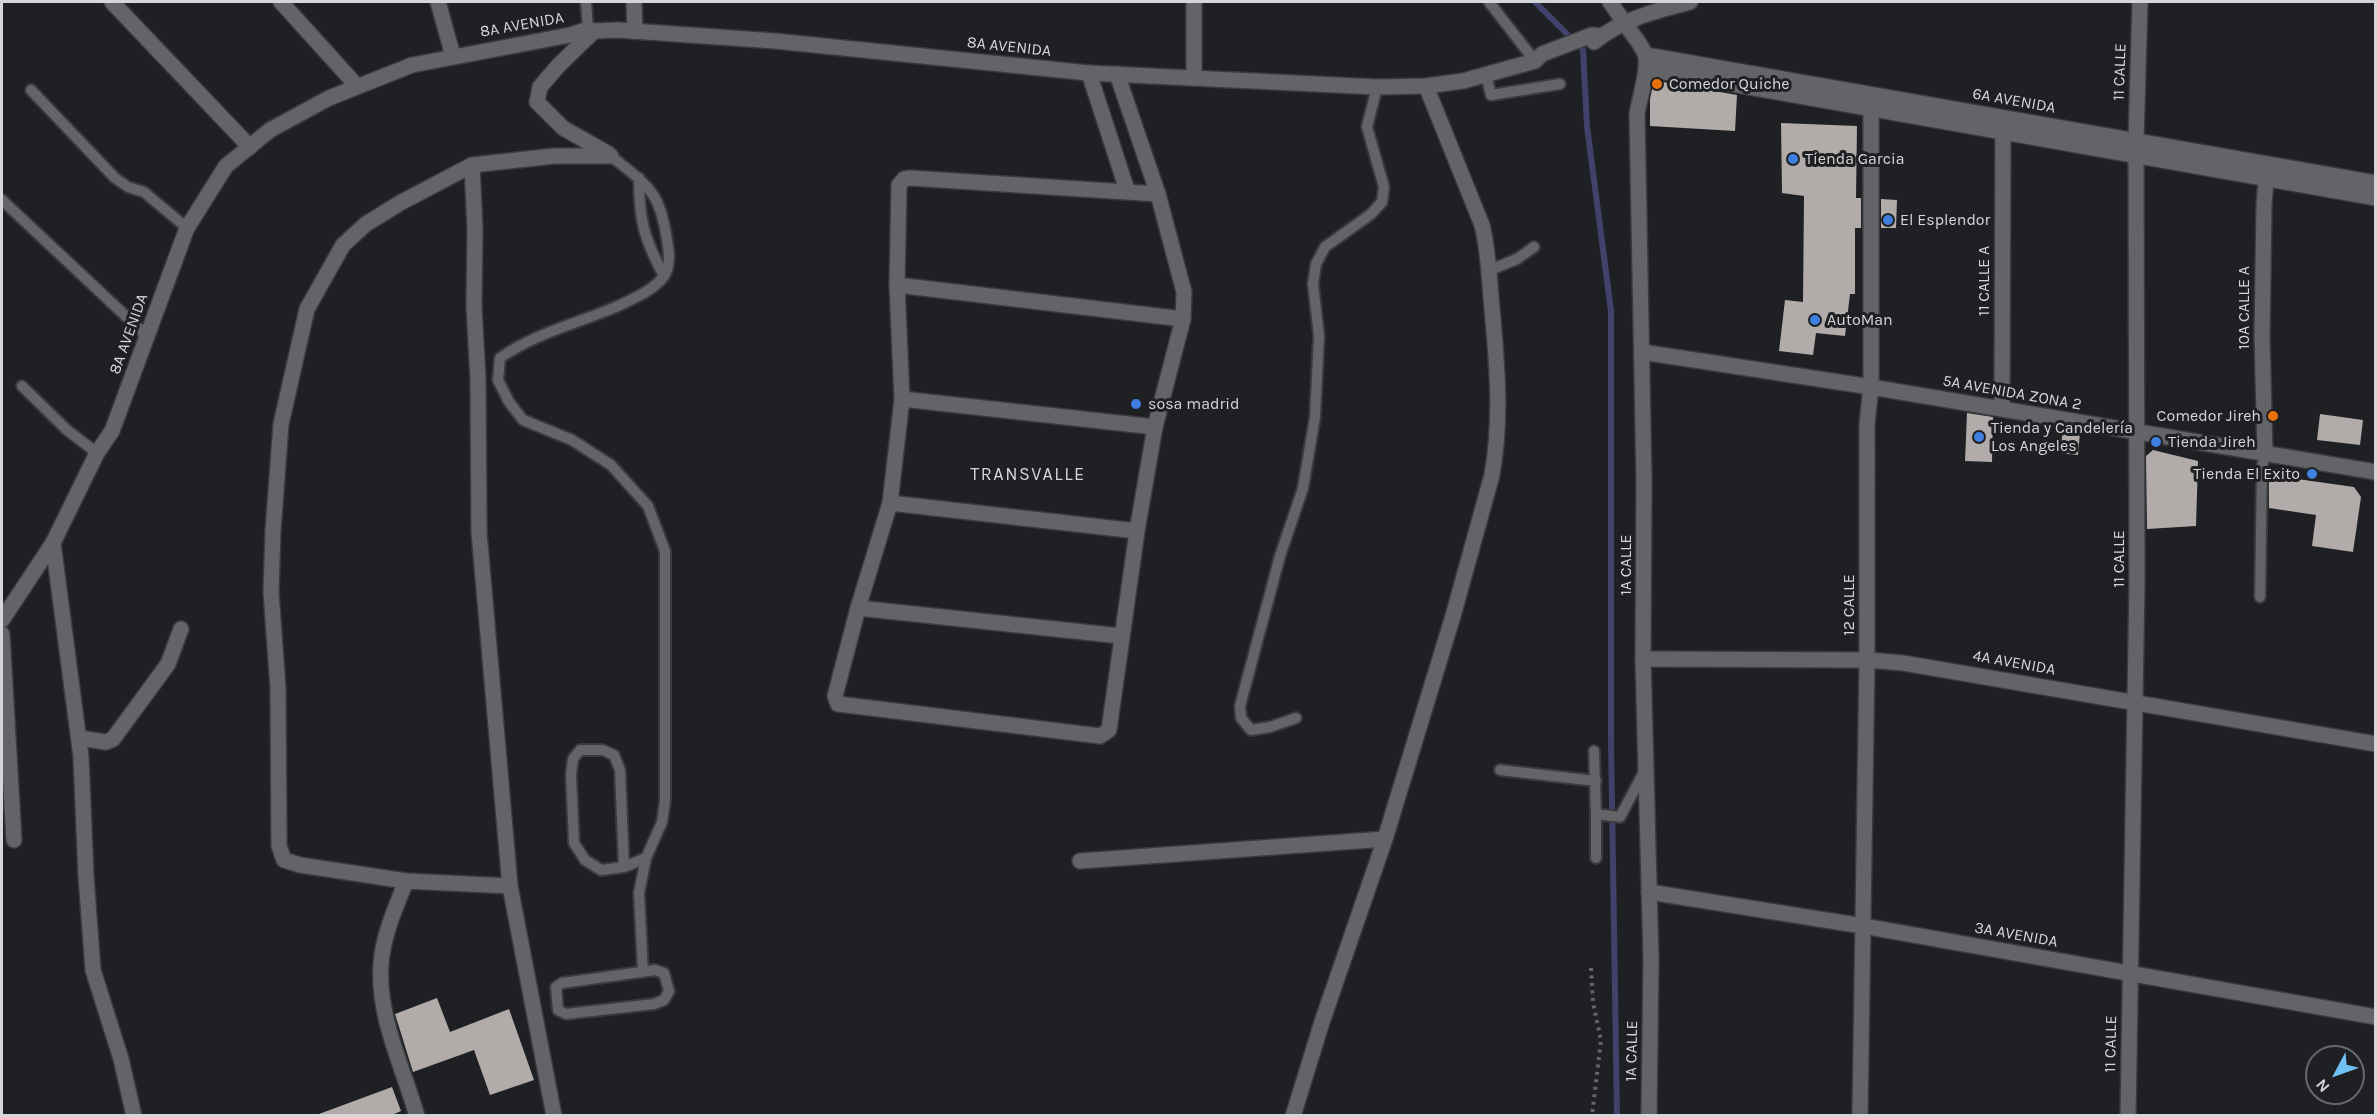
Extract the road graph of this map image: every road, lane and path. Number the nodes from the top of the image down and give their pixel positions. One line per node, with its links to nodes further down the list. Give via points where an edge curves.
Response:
1 (112, 2): 28 (street)
2 (281, 2): 22 (street)
3 (438, 2): 14 (street)
4 (586, 2): 12 (lane)
5 (634, 2): 13 (street)
6 (1194, 2): 20 (street)
7 (1489, 2): 15 (lane)
8 (1610, 2): 11 (street)
9 (1690, 2): 11 (street, 8A AVENIDA)
10 (2140, 2): 29 (street, 11 CALLE)
11 (1624, 22): 15 (street, 8A AVENIDA); 16 (street)
12 (591, 30): 13 (street, 8A AVENIDA); 14 (street, 8A AVENIDA); 30 (street, via 540,87 537,102 563,128)
13 (635, 31): 17 (street, 8A AVENIDA)
14 (453, 56): 22 (street, 8A AVENIDA, via 412,65)
15 (1542, 58): 19 (street, 8A AVENIDA)
16 (1646, 62): 26 (street, 6A AVENIDA); 46 (street, 1A CALLE, via 1637,114)
17 (1089, 73): 18 (street, 8A AVENIDA); 35 (street)
18 (1117, 74): 20 (street, 8A AVENIDA); 36 (street)
19 (1486, 75): 21 (lane, via 1491,95); 23 (street, 8A AVENIDA)
20 (1194, 78): 24 (street, 8A AVENIDA)
21 (1560, 84)
22 (357, 86): 28 (street, 8A AVENIDA, via 270,130)
23 (1426, 86): 24 (street, 8A AVENIDA); 41 (street, via 1482,225)
24 (1377, 87): 68 (lane, via 1367,127 1384,187 1382,202 1325,247 1316,264 1313,284 1319,336 1315,417 1303,488 1280,556 1240,706 1240,718 1251,730)
25 (31, 90): 39 (lane, via 115,178 144,192)
26 (1871, 101): 27 (street, 6A AVENIDA); 48 (street, 12 CALLE)
27 (2002, 125): 29 (street, 6A AVENIDA); 50 (street, 11 CALLE A)
28 (250, 147): 39 (street, 8A AVENIDA, via 226,166)
29 (2136, 147): 32 (street, 6A AVENIDA); 52 (street, 11 CALLE)
30 (611, 156): 31 (street, via 554,156); 33 (lane)
31 (472, 165): 82 (street, via 366,224 343,245 307,309 280,423 271,592 278,688 279,846 284,860 300,865); 83 (street, via 479,532)
32 (2266, 171): 34 (street, 6A AVENIDA); 37 (street, 6A AVENIDA); 53 (street, 10A CALLE A, via 2262,338)
33 (639, 178): 42 (lane, via 639,210 648,245); 42 (lane, via 656,195 664,216 670,259)
34 (2376, 183)
35 (1127, 190): 36 (street); 43 (street, via 904,179 899,185)
36 (1158, 194): 44 (street, via 1184,292)
37 (2376, 198)
38 (2, 200): 45 (lane)
39 (187, 228): 45 (street, 8A AVENIDA)
40 (1534, 247): 41 (lane)
41 (1490, 270): 76 (street, via 1499,413 1492,475)
42 (664, 276): 78 (lane, via 645,293 514,348 500,358 498,380 523,420 572,440 611,465 648,507 665,551 665,801 662,822)
43 (897, 285): 44 (street); 49 (street)
44 (1183, 319): 51 (street)
45 (148, 337): 54 (street, 8A AVENIDA, via 112,430)
46 (1642, 352): 48 (street, 5A AVENIDA ZONA 2); 65 (street, 1A CALLE)
47 (22, 386): 54 (lane)
48 (1871, 387): 50 (street, 5A AVENIDA ZONA 2); 66 (street, 12 CALLE, via 1867,447)
49 (902, 399): 51 (street); 56 (street)
50 (2002, 409): 52 (street, 5A AVENIDA ZONA 2)
51 (1155, 427): 57 (street)
52 (2135, 432): 53 (street, 5A AVENIDA ZONA 2); 67 (street, 11 CALLE)
53 (2265, 452): 55 (street, 5A AVENIDA ZONA 2); 59 (lane)
54 (97, 453): 58 (street, 8A AVENIDA)
55 (2376, 472)
56 (890, 503): 57 (street); 60 (street)
57 (1137, 531): 64 (street)
58 (53, 543): 61 (street, 8A AVENIDA); 69 (street)
59 (2260, 597)
60 (858, 608): 64 (street); 64 (street, via 835,696 838,704 1100,736 1109,730)
61 (2, 620)
62 (182, 629): 69 (street, via 168,664 113,739 106,742)
63 (2, 634): 77 (street)
64 (1121, 636)
65 (1643, 659): 66 (street, 4A AVENIDA); 72 (street, 1A CALLE)
66 (1867, 660): 67 (street, 4A AVENIDA); 85 (street, 12 CALLE)
67 (2135, 702): 70 (street, 4A AVENIDA); 88 (street, 11 CALLE)
68 (1296, 718)
69 (79, 738): 90 (street, via 93,970)
70 (2376, 744)
71 (1594, 751): 74 (lane)
72 (1646, 769): 75 (lane, via 1620,817); 84 (street, 1A CALLE)
73 (1500, 770): 74 (lane)
74 (1596, 781): 75 (lane)
75 (1600, 815): 79 (lane)
76 (1385, 839): 80 (street); 93 (street)
77 (14, 840)
78 (646, 858): 81 (lane); 87 (lane, via 639,893)
79 (1596, 858)
80 (1080, 861)
81 (624, 867): 81 (lane, via 600,870 585,860 574,843 571,774 573,759 580,750 603,750 614,755 620,770)
82 (406, 881): 83 (street); 91 (street, via 383,951 382,992 387,1022)
83 (510, 886): 92 (street)
84 (1649, 892): 85 (street, 3A AVENIDA); 95 (street, 1A CALLE)
85 (1863, 926): 88 (street, 3A AVENIDA); 96 (street, 12 CALLE)
86 (1591, 968): 94 (path, via 1601,1040)
87 (643, 972): 87 (lane, via 562,983 555,987 558,1010 566,1014 664,1000 669,991 664,974 655,970)
88 (2130, 973): 89 (street, 3A AVENIDA); 97 (street, 11 CALLE)
89 (2376, 1017)
90 (134, 1116)
91 (417, 1116)
92 (554, 1116)
93 (1293, 1116)
94 (1592, 1116)
95 (1649, 1116)
96 (1860, 1116)
97 (2128, 1116)

